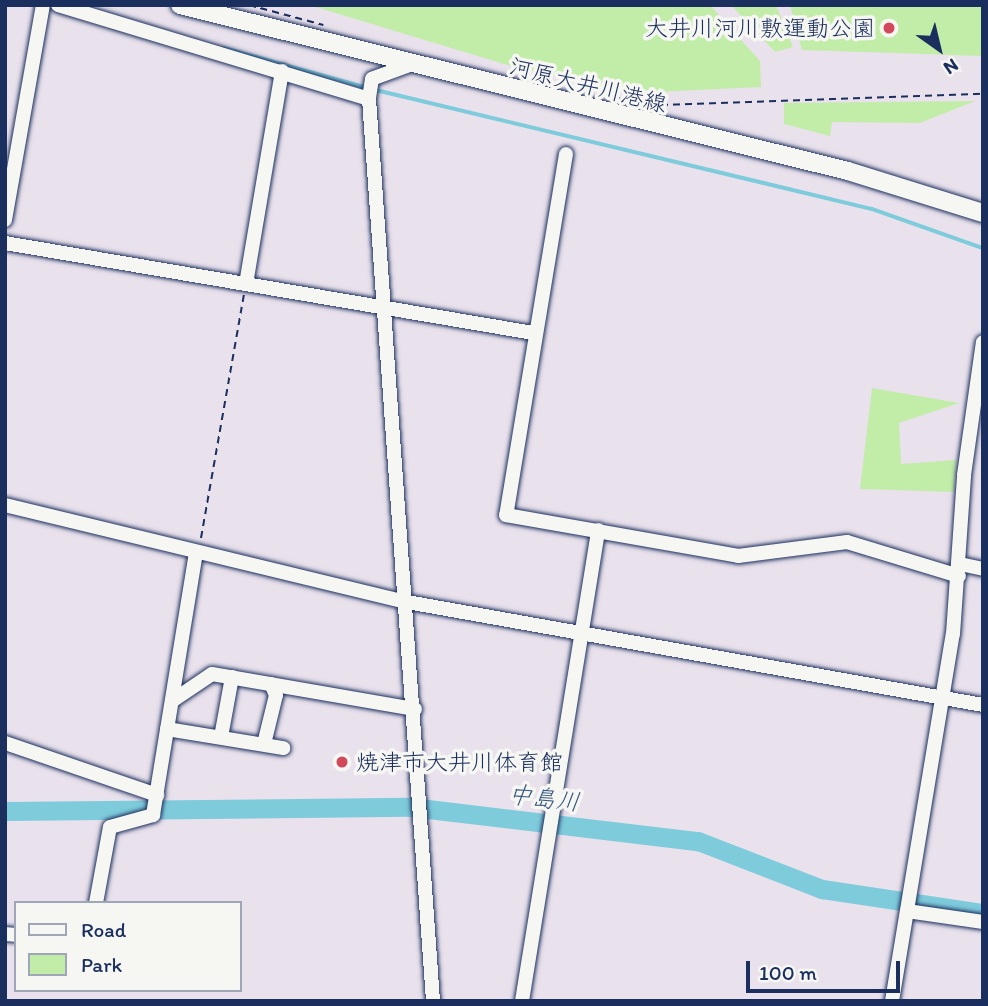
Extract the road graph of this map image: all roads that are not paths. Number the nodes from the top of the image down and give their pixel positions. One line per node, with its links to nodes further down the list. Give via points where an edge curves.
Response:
1 (43, 5): 9 (street)
2 (58, 5): 5 (street)
3 (180, 5): 4 (main road, 河原大井川港線)
4 (407, 66): 6 (street); 8 (main road, 河原大井川港線, via 848,170)
5 (282, 71): 6 (street); 11 (street)
6 (370, 92): 12 (street)
7 (566, 154): 13 (street)
8 (983, 213)
9 (5, 220)
10 (5, 243): 11 (street)
11 (246, 284): 12 (street)
12 (385, 308): 13 (street); 21 (street)
13 (533, 332): 17 (street, via 502,510)
14 (983, 342): 15 (street)
15 (978, 404): 20 (street)
16 (5, 505): 18 (street)
17 (598, 530): 20 (street, via 738,556 847,542); 22 (street)
18 (197, 553): 21 (street); 26 (street)
19 (983, 569): 20 (street)
20 (959, 570): 25 (street)
21 (407, 602): 22 (street); 28 (street)
22 (581, 634): 25 (street); 39 (street)
23 (232, 677): 24 (street); 26 (street, via 212,674); 30 (street)
24 (271, 684): 28 (street); 32 (street, via 276,695)
25 (942, 695): 27 (street); 36 (street)
26 (172, 701): 29 (street)
27 (983, 705)
28 (415, 709): 38 (street)
29 (167, 729): 30 (street); 34 (street)
30 (221, 737): 32 (street)
31 (6, 744): 34 (street)
32 (264, 744): 33 (street)
33 (284, 748)
34 (157, 795): 35 (street, via 153,815 110,827)
35 (96, 901)
36 (907, 911): 37 (street); 40 (street)
37 (983, 922)
38 (433, 1001)
39 (522, 1001)
40 (892, 1001)

